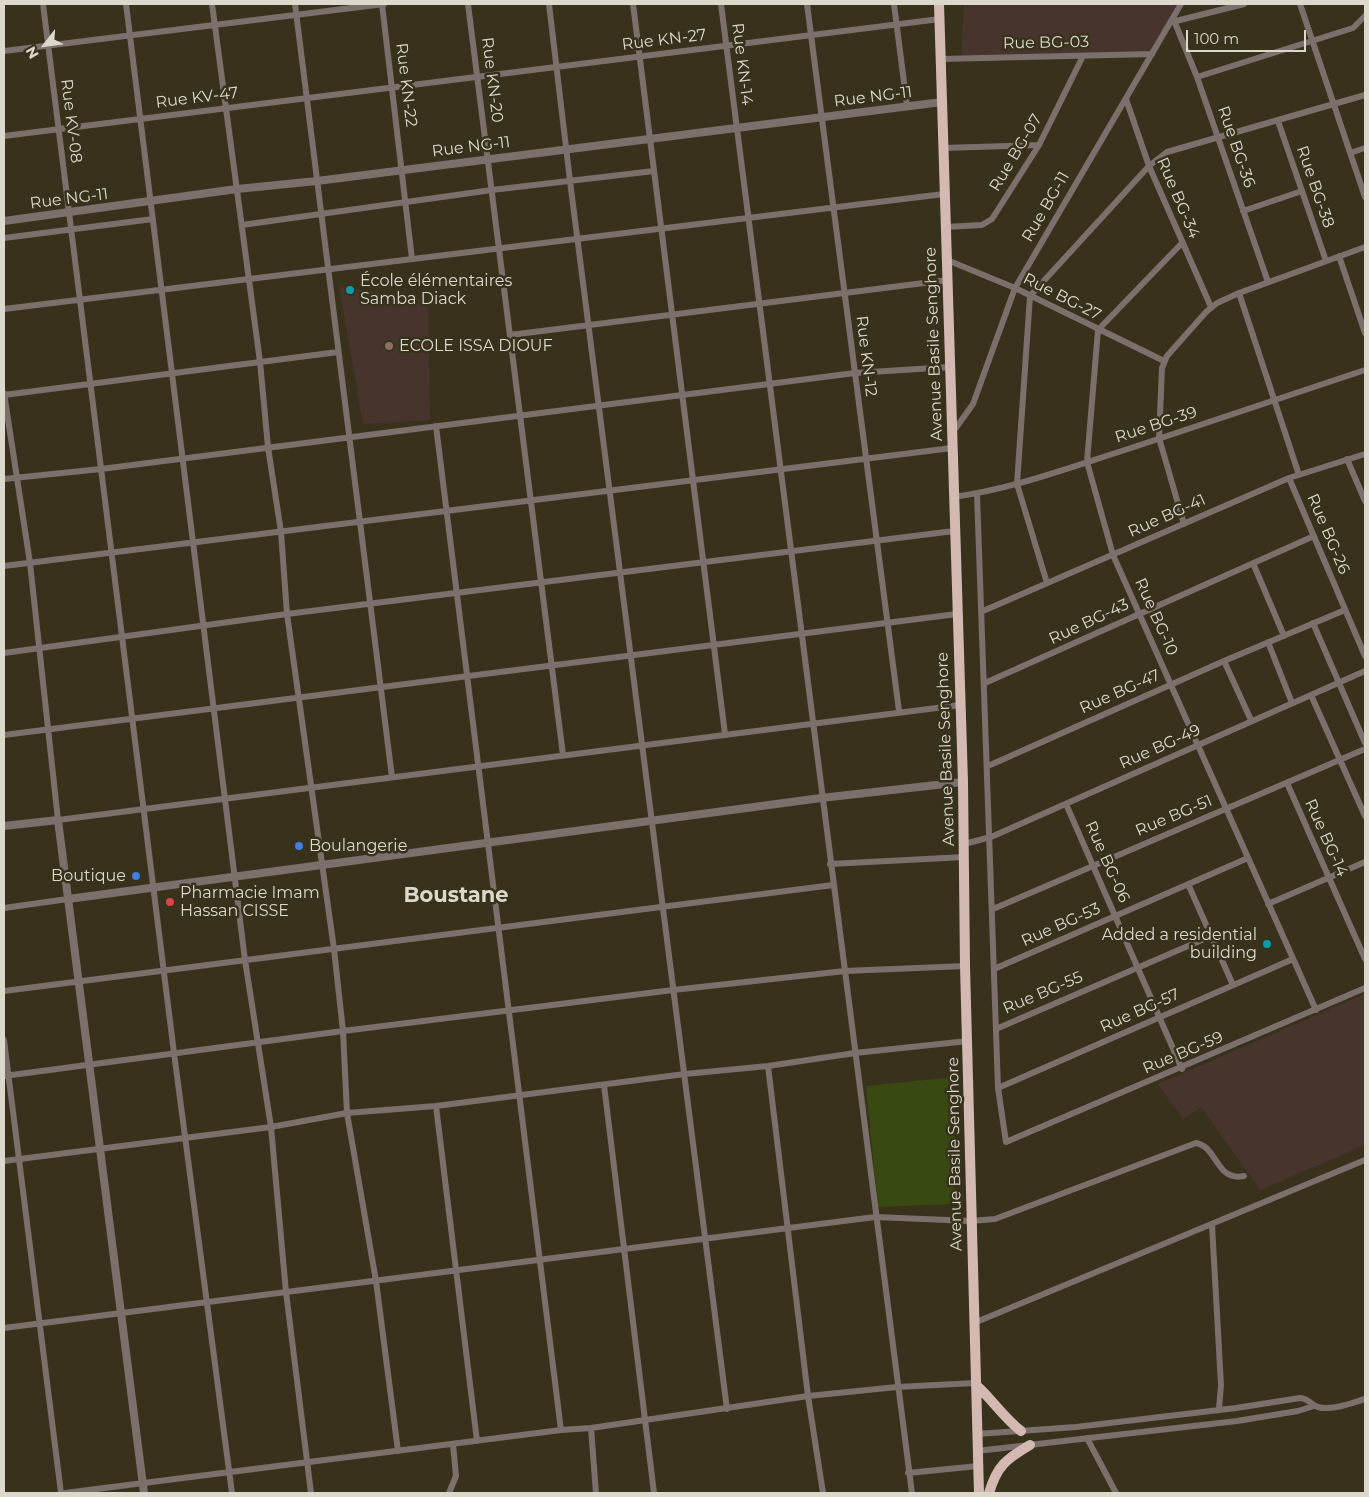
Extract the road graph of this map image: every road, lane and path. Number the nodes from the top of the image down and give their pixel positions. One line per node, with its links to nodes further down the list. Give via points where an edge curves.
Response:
1 (43, 4): 25 (street, Rue KV-08)
2 (126, 4): 22 (street)
3 (212, 4): 20 (street)
4 (295, 4): 16 (street)
5 (383, 4): 16 (street); 35 (street, Rue KN-22)
6 (468, 4): 34 (street, Rue KN-20)
7 (550, 4): 32 (street)
8 (633, 4): 30 (street)
9 (720, 4): 26 (street, Rue KN-14)
10 (807, 4): 23 (street, Rue KN-12)
11 (894, 4): 21 (street)
12 (939, 4): 18 (highway, Avenue Basile Senghore)
13 (1181, 4): 19 (street, Rue BG-11)
14 (1239, 4): 19 (street)
15 (1300, 4): 24 (street)
16 (297, 15): 20 (street); 37 (street)
17 (1365, 16): 24 (street, via 1353,28)
18 (940, 20): 21 (street, Rue KN-27); 31 (highway, Avenue Basile Senghore)
19 (1174, 20): 28 (street, Rue BG-11); 33 (street, Rue BG-36)
20 (215, 25): 22 (street); 42 (street)
21 (896, 25): 23 (street, Rue KN-27); 41 (street)
22 (130, 36): 25 (street); 44 (street)
23 (811, 36): 26 (street, Rue KN-27); 43 (street, Rue KN-12)
24 (1314, 42): 33 (street); 40 (street)
25 (48, 46): 27 (street); 47 (street, Rue KV-08)
26 (726, 46): 30 (street, Rue KN-27); 46 (street, Rue KN-14)
27 (4, 51)
28 (1152, 54): 29 (street, Rue BG-03); 38 (street, Rue BG-11)
29 (1083, 56): 31 (street, Rue BG-03); 51 (street, Rue BG-07)
30 (640, 57): 32 (street, Rue KN-27); 50 (street)
31 (941, 60): 39 (highway, Avenue Basile Senghore)
32 (557, 67): 34 (street, Rue KN-27); 54 (street)
33 (1197, 76): 49 (street, Rue BG-36)
34 (478, 77): 35 (street, Rue KN-27); 56 (street, Rue KN-20)
35 (393, 88): 37 (street, Rue KV-47); 58 (street, Rue KN-22)
36 (1365, 95): 40 (street)
37 (306, 98): 42 (street, Rue KV-47); 60 (street)
38 (1126, 99): 57 (street, Rue BG-34); 93 (street, Rue BG-11)
39 (942, 102): 41 (street, Rue NG-11); 52 (highway, Avenue Basile Senghore)
40 (1334, 105): 45 (street); 55 (street)
41 (906, 106): 43 (street, Rue NG-11)
42 (226, 108): 44 (street, Rue KV-47); 62 (street)
43 (822, 118): 46 (street, Rue NG-11); 69 (street, Rue KN-12)
44 (141, 119): 47 (street, Rue KV-47); 67 (street)
45 (1278, 121): 49 (street); 64 (street, Rue BG-38)
46 (736, 128): 50 (street, Rue NG-11); 73 (street, Rue KN-14)
47 (58, 129): 48 (street, Rue KV-47); 71 (street, Rue KV-08)
48 (4, 136)
49 (1218, 137): 57 (street, via 1167,152); 70 (street, Rue BG-36)
50 (650, 138): 54 (street, Rue NG-11); 59 (street)
51 (1039, 145): 52 (street); 77 (street, Rue BG-07, via 992,219 982,225)
52 (943, 148): 65 (highway, Avenue Basile Senghore)
53 (1365, 148): 55 (street)
54 (567, 149): 56 (street, Rue NG-11); 61 (street)
55 (1350, 154): 66 (street)
56 (488, 159): 58 (street, Rue NG-11); 63 (street, Rue KN-20)
57 (1149, 166): 82 (street, Rue BG-34); 97 (street)
58 (403, 170): 60 (street, Rue NG-11); 68 (street, Rue KN-22)
59 (654, 170): 61 (street); 79 (street)
60 (316, 181): 62 (street, Rue NG-11); 72 (street)
61 (570, 181): 63 (street); 81 (street)
62 (237, 189): 67 (street, Rue NG-11); 76 (street)
63 (492, 190): 68 (street); 84 (street, Rue KN-20)
64 (1302, 191): 70 (street); 88 (street, Rue BG-38)
65 (944, 194): 69 (street); 77 (highway, Avenue Basile Senghore)
66 (1365, 197)
67 (151, 202): 71 (street, Rue NG-11); 74 (street)
68 (406, 203): 72 (street); 86 (street, Rue KN-22)
69 (833, 208): 73 (street); 95 (street, Rue KN-12)
70 (1244, 211): 92 (street, Rue BG-36)
71 (69, 212): 75 (street, Rue NG-11); 78 (street, Rue KV-08)
72 (321, 215): 76 (street); 89 (street)
73 (748, 218): 79 (street); 99 (street, Rue KN-14)
74 (153, 219): 78 (street); 94 (street)
75 (4, 221)
76 (242, 225): 90 (street)
77 (945, 227): 87 (highway, Avenue Basile Senghore)
78 (71, 229): 80 (street); 98 (street, Rue KV-08)
79 (661, 229): 81 (street); 102 (street)
80 (4, 238)
81 (579, 239): 84 (street); 104 (street)
82 (1182, 243): 100 (street, Rue BG-34); 105 (street)
83 (1365, 247): 85 (street)
84 (499, 248): 86 (street); 107 (street, Rue KN-20)
85 (1339, 256): 88 (street); 103 (street)
86 (412, 259): 89 (street)
87 (947, 260): 91 (highway, Avenue Basile Senghore); 93 (street, Rue BG-27)
88 (1326, 261): 92 (street)
89 (328, 269): 90 (street); 108 (street)
90 (249, 279): 94 (street); 110 (street)
91 (948, 280): 95 (street); 111 (highway, Avenue Basile Senghore)
92 (1268, 282): 96 (street)
93 (1015, 288): 97 (street, Rue BG-27); 123 (street, Rue BG-11, via 973,404)
94 (162, 289): 98 (street); 113 (street)
95 (844, 292): 99 (street); 114 (street, Rue KN-12)
96 (1238, 293): 100 (street); 119 (street)
97 (1030, 296): 105 (street, Rue BG-27); 140 (street)
98 (80, 300): 101 (street); 115 (street, Rue KV-08)
99 (760, 303): 102 (street); 116 (street, Rue KN-14)
100 (1211, 307): 109 (street)
101 (4, 309)
102 (672, 314): 104 (street); 118 (street)
103 (1363, 317): 106 (street)
104 (590, 325): 107 (street); 120 (street)
105 (1098, 330): 109 (street, Rue BG-27); 132 (street, Rue BG-10)
106 (1365, 333)
107 (510, 335): 121 (street, Rue KN-20)
108 (338, 352): 110 (street); 124 (street)
109 (1164, 361): 125 (street)
110 (260, 362): 113 (street); 126 (street)
111 (950, 366): 114 (street); 123 (highway, Avenue Basile Senghore)
112 (1365, 370): 119 (street, Rue BG-39)
113 (172, 373): 115 (street); 130 (street)
114 (855, 373): 116 (street); 129 (street, Rue KN-12)
115 (90, 383): 117 (street); 134 (street, Rue KV-08)
116 (769, 384): 118 (street); 133 (street, Rue KN-14)
117 (4, 394): 136 (street)
118 (682, 395): 120 (street); 139 (street)
119 (1272, 401): 125 (street, Rue BG-39); 135 (street)
120 (600, 405): 121 (street); 141 (street)
121 (520, 416): 122 (street); 144 (street, Rue KN-20)
122 (436, 426): 124 (street); 146 (street)
123 (952, 433): 127 (highway, Avenue Basile Senghore)
124 (349, 437): 126 (street); 147 (street)
125 (1160, 438): 132 (street, Rue BG-39); 148 (street)
126 (268, 447): 130 (street); 150 (street)
127 (952, 448): 129 (street); 143 (highway, Avenue Basile Senghore)
128 (1365, 454): 131 (street, Rue BG-41)
129 (866, 457): 133 (street); 152 (street, Rue KN-12)
130 (183, 458): 134 (street); 153 (street)
131 (1347, 459): 135 (street, Rue BG-41); 145 (street)
132 (1087, 462): 140 (street, Rue BG-39); 156 (street, Rue BG-10)
133 (780, 468): 139 (street); 154 (street, Rue KN-14)
134 (101, 469): 136 (street); 155 (street, Rue KV-08)
135 (1299, 475): 138 (street, Rue BG-41)
136 (15, 477): 137 (street); 158 (street)
137 (4, 478)
138 (1289, 478): 148 (street, Rue BG-41); 151 (street, Rue BG-26)
139 (693, 480): 141 (street); 157 (street)
140 (1017, 484): 142 (street, Rue BG-39); 163 (street)
141 (611, 490): 144 (street); 161 (street)
142 (977, 494): 143 (street, Rue BG-39); 167 (street)
143 (953, 497): 149 (highway, Avenue Basile Senghore)
144 (531, 500): 146 (street); 162 (street, Rue KN-20)
145 (1365, 501)
146 (447, 511): 147 (street); 164 (street)
147 (360, 522): 150 (street); 165 (street)
148 (1184, 524): 156 (street, Rue BG-41)
149 (954, 531): 152 (street); 169 (highway, Avenue Basile Senghore)
150 (281, 532): 153 (street); 168 (street)
151 (1314, 536): 159 (street, Rue BG-43); 166 (street, Rue BG-26)
152 (877, 540): 154 (street); 171 (street, Rue KN-12)
153 (194, 544): 155 (street); 173 (street)
154 (791, 551): 157 (street); 174 (street, Rue KN-14)
155 (112, 554): 158 (street); 175 (street, Rue KV-08)
156 (1113, 555): 163 (street, Rue BG-41); 170 (street, Rue BG-10)
157 (703, 562): 161 (street); 178 (street)
158 (30, 563): 160 (street); 179 (street)
159 (1253, 563): 170 (street, Rue BG-43); 176 (street)
160 (4, 566)
161 (621, 572): 162 (street); 181 (street)
162 (541, 582): 164 (street); 184 (street, Rue KN-20)
163 (1047, 583): 167 (street, Rue BG-41)
164 (457, 593): 165 (street); 186 (street)
165 (370, 604): 168 (street); 190 (street)
166 (1346, 610): 172 (street, Rue BG-47); 182 (street, Rue BG-26)
167 (983, 611): 187 (street)
168 (287, 614): 173 (street); 192 (street)
169 (957, 614): 171 (street); 194 (highway, Avenue Basile Senghore)
170 (1139, 614): 187 (street, Rue BG-43); 189 (street, Rue BG-10)
171 (888, 623): 174 (street); 196 (street, Rue KN-12)
172 (1313, 623): 176 (street, Rue BG-47); 188 (street)
173 (204, 625): 175 (street); 195 (street)
174 (801, 634): 178 (street); 199 (street, Rue KN-14)
175 (122, 635): 179 (street); 197 (street, Rue KV-08)
176 (1284, 636): 177 (street, Rue BG-47)
177 (1268, 642): 183 (street, Rue BG-47); 193 (street)
178 (714, 645): 181 (street); 201 (street)
179 (40, 647): 180 (street); 200 (street)
180 (4, 652)
181 (632, 656): 184 (street); 204 (street)
182 (1365, 656)
183 (1224, 661): 189 (street, Rue BG-47); 198 (street)
184 (551, 666): 186 (street); 207 (street, Rue KN-20)
185 (1365, 671): 188 (street, Rue BG-49)
186 (467, 676): 190 (street); 209 (street)
187 (985, 683): 210 (street)
188 (1339, 683): 191 (street, Rue BG-49); 203 (street)
189 (1171, 684): 205 (street, Rue BG-10); 210 (street, Rue BG-47)
190 (381, 688): 192 (street); 211 (street)
191 (1311, 695): 193 (street, Rue BG-49); 208 (street)
192 (299, 698): 195 (street); 214 (street)
193 (1292, 703): 198 (street, Rue BG-49)
194 (960, 705): 196 (street); 212 (highway, Avenue Basile Senghore)
195 (214, 709): 197 (street); 215 (street)
196 (899, 711): 199 (street)
197 (133, 719): 200 (street); 218 (street, Rue KV-08)
198 (1251, 720): 205 (street, Rue BG-49)
199 (812, 723): 201 (street); 216 (street, Rue KN-14)
200 (47, 730): 202 (street); 221 (street)
201 (725, 734): 204 (street)
202 (4, 735)
203 (1365, 743)
204 (643, 745): 207 (street); 222 (street)
205 (1198, 746): 217 (street, Rue BG-49); 219 (street, Rue BG-10)
206 (1365, 749): 208 (street, Rue BG-51)
207 (563, 755): 209 (street)
208 (1341, 759): 213 (street, Rue BG-51); 220 (street)
209 (478, 766): 211 (street); 225 (street)
210 (988, 766): 224 (street)
211 (392, 777): 214 (street)
212 (963, 782): 216 (street); 226 (highway, Avenue Basile Senghore)
213 (1287, 783): 219 (street, Rue BG-51); 234 (street, Rue BG-14)
214 (311, 788): 215 (street); 231 (street)
215 (225, 798): 218 (street); 233 (street)
216 (822, 798): 222 (street); 230 (street, Rue KN-14)
217 (1066, 804): 224 (street, Rue BG-49); 232 (street, Rue BG-06)
218 (144, 808): 221 (street); 237 (street, Rue KV-08)
219 (1226, 809): 228 (street, Rue BG-10); 232 (street, Rue BG-51)
220 (1365, 816)
221 (58, 820): 223 (street); 238 (street)
222 (653, 822): 225 (street); 240 (street)
223 (4, 826)
224 (991, 837): 226 (street, Rue BG-49); 242 (street)
225 (488, 844): 231 (street); 244 (street)
226 (964, 844): 227 (highway, Avenue Basile Senghore)
227 (964, 857): 230 (street); 250 (highway, Avenue Basile Senghore)
228 (1248, 858): 235 (street, Rue BG-53); 239 (street, Rue BG-10)
229 (1365, 862): 234 (street)
230 (830, 864): 236 (street, Rue KN-14)
231 (324, 865): 233 (street); 246 (street)
232 (1094, 866): 242 (street, Rue BG-51); 243 (street, Rue BG-06)
233 (235, 877): 237 (street); 249 (street)
234 (1329, 878): 239 (street); 248 (street, Rue BG-14)
235 (1188, 884): 243 (street, Rue BG-53); 245 (street)
236 (833, 885): 240 (street); 254 (street, Rue KN-14)
237 (154, 888): 238 (street); 253 (street, Rue KV-08)
238 (68, 899): 241 (street); 255 (street)
239 (1268, 904): 247 (street, Rue BG-10)
240 (664, 907): 244 (street); 258 (street)
241 (4, 908)
242 (993, 909): 252 (street)
243 (1116, 916): 251 (street, Rue BG-06); 252 (street, Rue BG-53)
244 (499, 928): 246 (street); 261 (street)
245 (1211, 936): 251 (street, Rue BG-55); 256 (street)
246 (334, 949): 249 (street); 264 (street)
247 (1293, 959): 256 (street, Rue BG-57); 260 (street, Rue BG-10)
248 (1365, 959)
249 (245, 960): 253 (street); 267 (street)
250 (965, 966): 254 (street); 266 (highway, Avenue Basile Senghore)
251 (1138, 967): 262 (street, Rue BG-06); 263 (street, Rue BG-55)
252 (994, 969): 263 (street)
253 (165, 971): 255 (street); 269 (street, Rue KV-08)
254 (845, 971): 258 (street); 268 (street, Rue KN-14)
255 (78, 982): 259 (street); 270 (street)
256 (1233, 985): 262 (street, Rue BG-57)
257 (1365, 988): 260 (street, Rue BG-59)
258 (674, 990): 261 (street); 273 (street)
259 (4, 991)
260 (1316, 1010): 272 (street, Rue BG-59)
261 (510, 1012): 264 (street); 277 (street)
262 (1160, 1017): 272 (street, Rue BG-06); 276 (street, Rue BG-57)
263 (996, 1029): 276 (street)
264 (343, 1031): 267 (street); 279 (street)
265 (4, 1040): 274 (street)
266 (968, 1041): 268 (street); 288 (highway, Avenue Basile Senghore)
267 (259, 1042): 269 (street); 280 (street)
268 (854, 1053): 271 (street); 287 (street, Rue KN-14)
269 (174, 1054): 270 (street); 281 (street, Rue KV-08)
270 (89, 1064): 274 (street); 282 (street)
271 (768, 1066): 273 (street); 290 (street)
272 (1182, 1069): 276 (street, Rue BG-59, via 1010,1142 1004,1140)
273 (685, 1074): 275 (street); 291 (street)
274 (6, 1076): 283 (street)
275 (604, 1085): 277 (street); 292 (street)
276 (998, 1088)
277 (519, 1095): 278 (street); 293 (street)
278 (436, 1106): 279 (street); 294 (street)
279 (347, 1113): 280 (street); 295 (street)
280 (270, 1127): 281 (street); 296 (street)
281 (186, 1138): 282 (street); 297 (street, Rue KV-08)
282 (100, 1149): 283 (street); 298 (street)
283 (18, 1160): 285 (street); 300 (street)
284 (1365, 1160): 289 (street)
285 (4, 1161)
286 (1244, 1176): 288 (street, via 1228,1176 1204,1147 1196,1143 995,1219)
287 (875, 1217): 288 (street); 290 (street); 303 (street, Rue KN-14)
288 (971, 1221): 299 (highway, Avenue Basile Senghore)
289 (1212, 1225): 299 (street); 308 (street)
290 (788, 1228): 291 (street); 304 (street)
291 (706, 1239): 292 (street); 307 (street)
292 (625, 1249): 293 (street); 309 (street)
293 (540, 1260): 294 (street); 311 (street)
294 (456, 1270): 295 (street); 315 (street)
295 (376, 1281): 296 (street); 318 (street)
296 (286, 1292): 297 (street); 320 (street)
297 (207, 1302): 298 (street); 322 (street, Rue KV-08)
298 (121, 1314): 300 (street); 324 (street)
299 (974, 1323): 302 (highway, Avenue Basile Senghore)
300 (39, 1324): 301 (street); 325 (street)
301 (4, 1328)
302 (976, 1384): 303 (street); 312 (highway); 313 (highway, Avenue Basile Senghore)
303 (897, 1387): 304 (street); 323 (street, Rue KN-14)
304 (808, 1396): 307 (street); 333 (street)
305 (1365, 1399): 306 (street, via 1326,1408)
306 (1314, 1406): 308 (street, via 1306,1398 1300,1398); 314 (street, via 1237,1421)
307 (727, 1409): 309 (street)
308 (1219, 1409): 312 (street)
309 (646, 1419): 310 (street); 332 (street)
310 (590, 1428): 311 (street); 331 (street)
311 (561, 1430): 315 (street)
312 (1021, 1431): 313 (street)
313 (977, 1434): 319 (highway, Avenue Basile Senghore)
314 (1087, 1438): 317 (street); 337 (street)
315 (478, 1440): 316 (street)
316 (453, 1444): 318 (street); 330 (street, via 456,1476)
317 (1030, 1445): 319 (street); 336 (highway, via 1011,1456 997,1470)
318 (398, 1451): 320 (street)
319 (977, 1451): 321 (highway, Avenue Basile Senghore)
320 (307, 1462): 322 (street); 329 (street)
321 (978, 1466): 323 (street); 335 (highway, Avenue Basile Senghore)
322 (229, 1472): 324 (street); 328 (street, Rue KV-08)
323 (908, 1473): 334 (street, Rue KN-14)
324 (142, 1483): 326 (street); 327 (street)
325 (60, 1493)
326 (66, 1493)
327 (144, 1493)
328 (232, 1493)
329 (311, 1493)
330 (449, 1493)
331 (596, 1493)
332 (654, 1493)
333 (823, 1493)
334 (912, 1493)
335 (979, 1493)
336 (988, 1493)
337 (1116, 1493)

